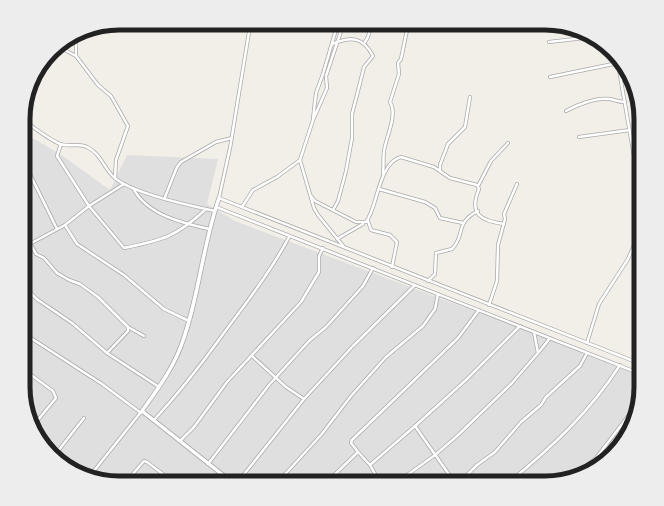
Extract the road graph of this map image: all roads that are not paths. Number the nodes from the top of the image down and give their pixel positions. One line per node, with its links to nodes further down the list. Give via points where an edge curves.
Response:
1 (249, 30): 24 (street)
2 (336, 30): 11 (street)
3 (342, 30): 8 (street)
4 (370, 30): 9 (street)
5 (407, 30): 31 (street, via 398,63 399,74 390,102 393,107 384,152)
6 (581, 38): 10 (street)
7 (76, 41): 13 (street)
8 (339, 41): 9 (street, via 357,39); 11 (street); 20 (street, via 326,76 327,88)
9 (365, 42): 45 (street, via 373,56 364,67 358,87 352,114 352,138 346,170)
10 (549, 42)
11 (332, 44): 20 (street, via 316,93)
12 (63, 49): 13 (street)
13 (76, 56): 32 (street, via 98,85 111,96 128,126 116,160)
14 (615, 64): 16 (street)
15 (620, 73): 18 (street)
16 (550, 78)
17 (470, 98): 29 (street, via 465,127 448,144)
18 (625, 102): 19 (street, via 610,99 580,104); 22 (street)
19 (566, 111)
20 (313, 120): 28 (street)
21 (30, 125): 26 (street)
22 (630, 130): 23 (street); 27 (street)
23 (579, 137)
24 (232, 138): 39 (street, via 216,142 181,162); 40 (street)
25 (508, 143): 35 (street, via 491,161)
26 (61, 144): 32 (street, via 88,147 101,158); 41 (street, via 57,153 58,158)
27 (634, 156)
28 (300, 160): 38 (street); 42 (street, via 278,177 253,190)
29 (440, 170): 31 (street, via 401,157 396,159); 35 (street, via 450,178)
30 (30, 174): 54 (street)
31 (384, 174): 37 (street)
32 (114, 178): 33 (street)
33 (124, 184): 36 (street); 41 (street)
34 (517, 184): 52 (street, via 504,214)
35 (478, 186): 47 (street, via 475,201)
36 (133, 187): 39 (street); 51 (street, via 142,200 154,209 168,218)
37 (379, 189): 48 (street); 49 (street, via 426,202 435,208 440,218)
38 (311, 196): 45 (street, via 315,201); 57 (street, via 318,216)
39 (165, 198): 44 (street)
40 (219, 198): 42 (street); 43 (street)
41 (89, 206): 51 (street, via 124,248 170,236); 53 (street)
42 (242, 206): 62 (street)
43 (216, 207): 46 (street); 56 (street)
44 (206, 209): 46 (street); 51 (street)
45 (333, 210): 50 (street)
46 (215, 211): 55 (street)
47 (478, 211): 49 (street, via 466,217); 52 (street, via 485,221)
48 (368, 221): 50 (street); 63 (street, via 371,230 390,235 397,242)
49 (463, 222): 65 (street, via 454,247 447,252 436,253 435,274)
50 (363, 223): 57 (street)
51 (190, 224): 55 (street)
52 (504, 224): 69 (street, via 498,244 497,281)
53 (65, 225): 54 (street); 71 (street, via 76,244 124,275 164,309)
54 (57, 229): 58 (street)
55 (209, 229): 71 (street, via 201,276)
56 (289, 237): 61 (street); 94 (street, via 254,294)
57 (337, 239): 62 (street)
58 (30, 243)
59 (30, 245): 72 (street, via 57,273 80,284 98,297)
60 (634, 245): 78 (street, via 599,304)
61 (323, 248): 64 (street); 82 (street, via 319,256 319,272 301,302)
62 (346, 248): 63 (street)
63 (392, 267): 65 (street)
64 (373, 268): 66 (street); 87 (street, via 363,286)
65 (428, 281): 69 (street)
66 (415, 285): 68 (street); 89 (street)
67 (30, 292): 79 (street)
68 (438, 294): 70 (street); 108 (street, via 435,309 423,326 378,365)
69 (489, 305): 78 (street)
70 (479, 310): 73 (street); 98 (street, via 458,338 352,440 351,443)
71 (189, 321): 88 (street, via 181,346)
72 (128, 326): 75 (street); 79 (street, via 128,331)
73 (520, 326): 74 (street); 95 (street)
74 (534, 332): 77 (street); 80 (street)
75 (144, 336)
76 (30, 338): 90 (street)
77 (550, 338): 80 (street); 81 (street)
78 (587, 343): 83 (street)
79 (107, 353): 88 (street)
80 (538, 353): 99 (street, via 512,383)
81 (587, 353): 84 (street); 113 (street, via 580,366 546,397 542,405 521,422 495,452)
82 (252, 356): 87 (street); 96 (street, via 227,382)
83 (634, 361)
84 (620, 365): 85 (street); 114 (street, via 584,415)
85 (634, 371)
86 (30, 374): 93 (street, via 53,391 56,398)
87 (275, 377): 89 (street); 100 (street)
88 (159, 388): 90 (street)
89 (304, 399): 107 (street)
90 (142, 412): 94 (street); 103 (street)
91 (629, 415): 102 (street, via 596,458)
92 (84, 418): 97 (street)
93 (37, 421)
94 (154, 421): 96 (street)
95 (415, 426): 99 (street); 101 (street)
96 (180, 442): 100 (street)
97 (58, 452)
98 (358, 452): 101 (street); 109 (street)
99 (435, 455): 111 (street); 112 (street)
100 (208, 464): 106 (street)
101 (370, 465): 110 (street)
102 (587, 465)
103 (92, 472)
104 (131, 476): 105 (street, via 144,461)
105 (165, 476)
106 (224, 476)
107 (243, 476)
108 (284, 476)
109 (333, 476)
110 (376, 476)
111 (406, 476)
112 (450, 476)
113 (467, 476)
114 (516, 476)

